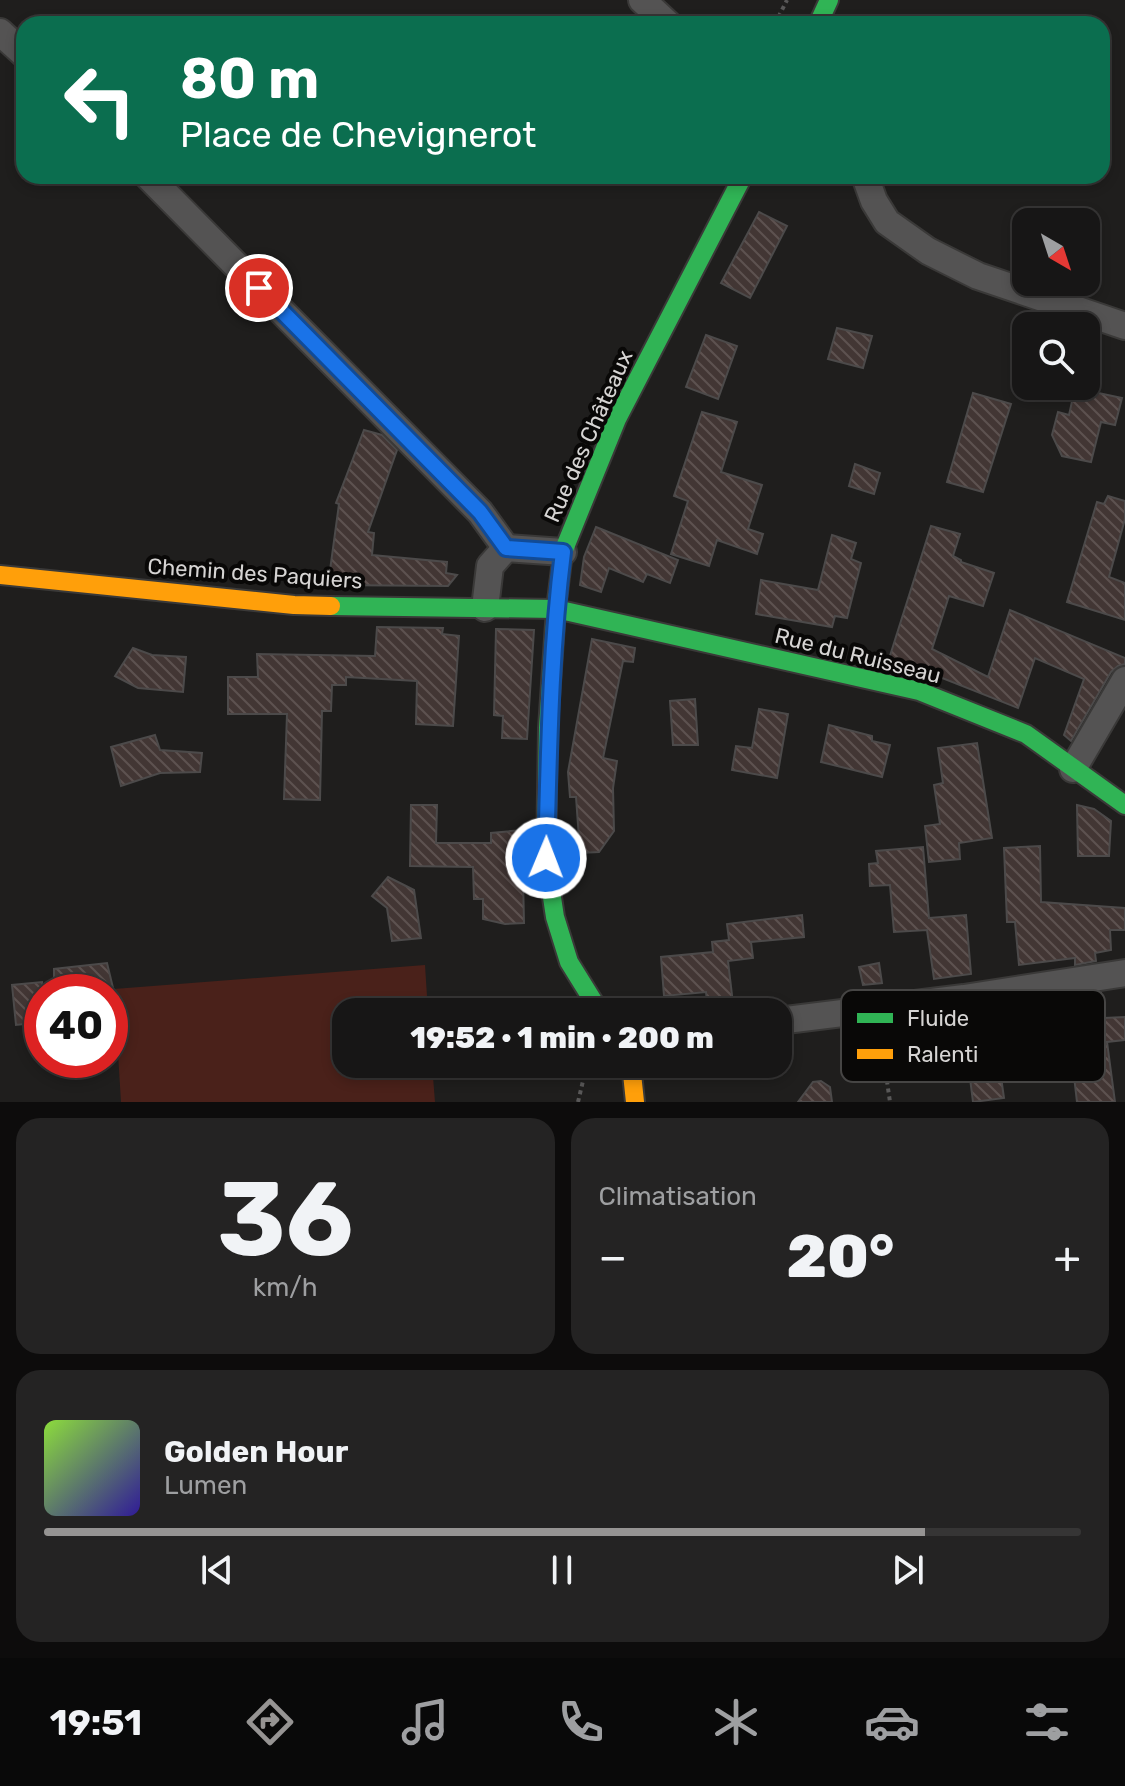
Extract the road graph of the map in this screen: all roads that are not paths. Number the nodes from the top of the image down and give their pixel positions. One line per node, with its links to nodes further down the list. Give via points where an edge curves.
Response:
1 (642, 0): 2 (street)
2 (659, 16)
3 (0, 32): 4 (street)
4 (16, 47)
5 (156, 184): 9 (street, via 480,512)
6 (739, 184): 10 (street, Rue des Châteaux, via 617,419)
7 (868, 184): 8 (street, via 887,222 928,251 978,276)
8 (1125, 326)
9 (506, 548): 10 (street); 12 (street, via 490,566)
10 (563, 552): 13 (street, Rue des Châteaux)
11 (0, 575): 12 (street, Chemin des Paquiers, via 294,605)
12 (485, 608): 13 (street, Chemin des Paquiers)
13 (556, 609): 15 (street, Rue du Ruisseau, via 919,691 1026,734); 19 (street, Rue des Châteaux, via 546,858 569,962)
14 (1125, 680): 15 (street)
15 (1073, 769): 16 (street, Rue du Ruisseau)
16 (1125, 805)
17 (1125, 973): 18 (street)
18 (1016, 990)
19 (591, 998)
20 (841, 1013): 21 (street)
21 (792, 1019)
22 (632, 1078): 23 (street)
23 (635, 1102)

